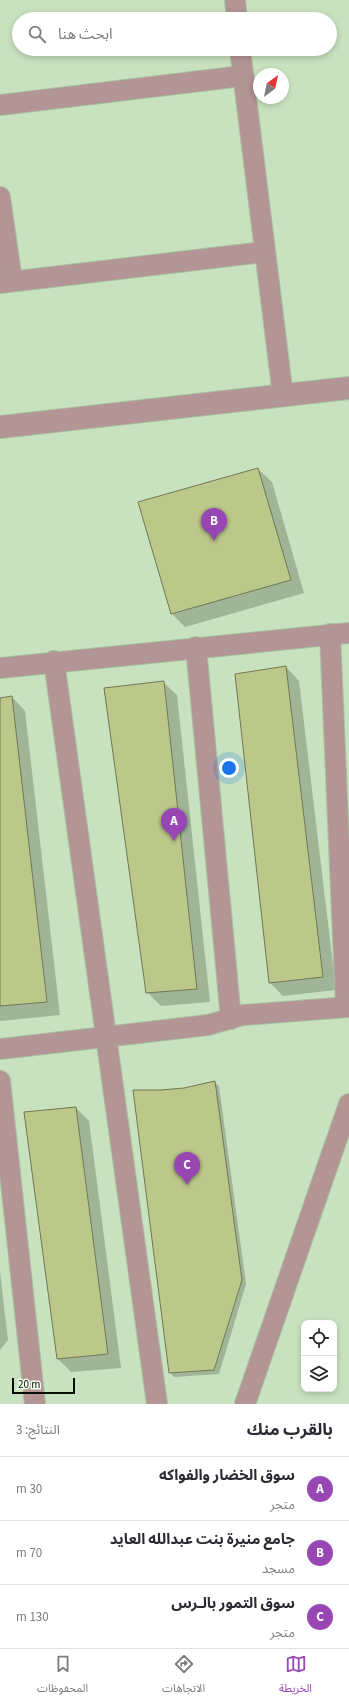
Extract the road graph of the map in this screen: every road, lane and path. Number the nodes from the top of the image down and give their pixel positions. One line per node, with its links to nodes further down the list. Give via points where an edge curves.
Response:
1 (235, 0): 2 (street)
2 (236, 12)
3 (241, 56): 4 (street)
4 (242, 76): 5 (street); 7 (street)
5 (0, 105)
6 (0, 197): 8 (street)
7 (264, 252): 8 (street); 10 (street)
8 (6, 282)
9 (349, 388): 10 (street)
10 (283, 396): 11 (street)
11 (0, 427)
12 (340, 634): 13 (street); 16 (street)
13 (196, 647): 14 (street); 17 (street)
14 (54, 662): 15 (street); 18 (street)
15 (0, 668)
16 (348, 1007): 17 (street)
17 (231, 1019): 18 (street, via 208,1025)
18 (105, 1037): 19 (street); 23 (street)
19 (0, 1049)
20 (0, 1081): 22 (street)
21 (349, 1104): 24 (street)
22 (34, 1404)
23 (157, 1404)
24 (245, 1404)

